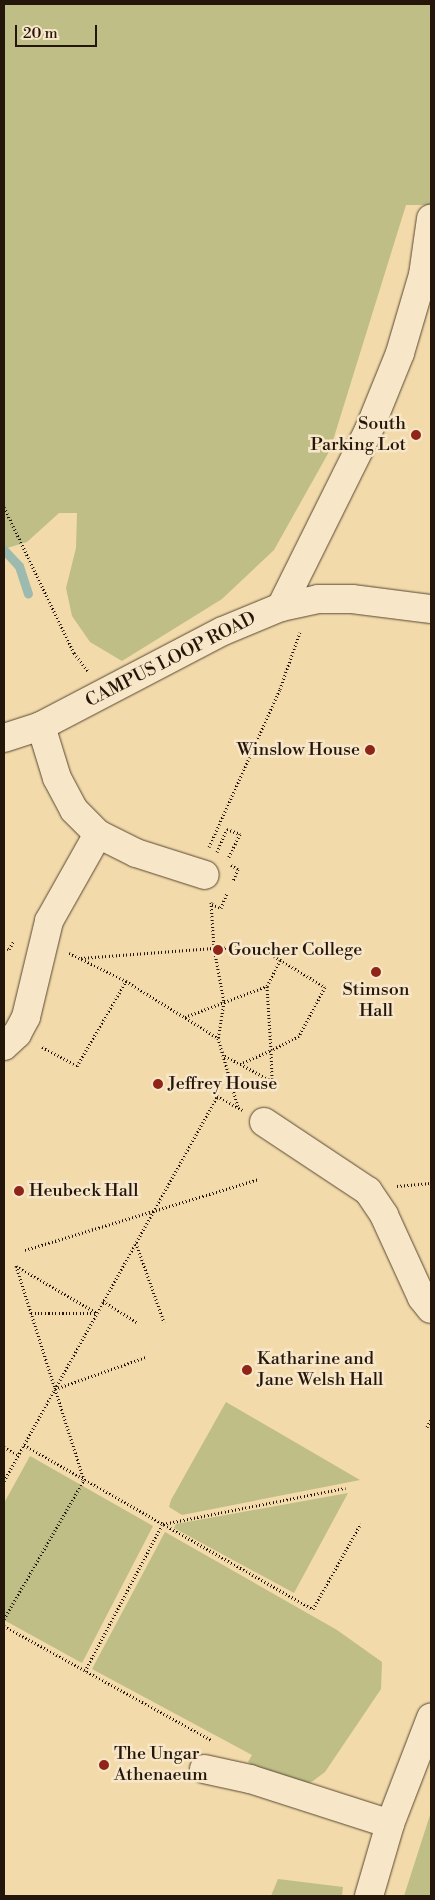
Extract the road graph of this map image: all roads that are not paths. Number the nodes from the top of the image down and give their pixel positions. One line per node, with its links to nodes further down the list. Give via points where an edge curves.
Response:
1 (431, 219): 2 (street, via 423,275 400,353 364,440)
2 (281, 608): 3 (street, CAMPUS LOOP ROAD, via 318,599 352,599); 4 (street, CAMPUS LOOP ROAD, via 223,630)
3 (431, 609)
4 (41, 726): 5 (street, CAMPUS LOOP ROAD); 6 (street, via 57,778 74,810)
5 (4, 738)
6 (98, 834): 7 (street, via 136,853); 8 (street, via 49,921 26,1017)
7 (205, 875)
8 (10, 1040)
9 (264, 1122): 10 (street, via 352,1177 368,1191 384,1216 422,1298)
10 (431, 1309)
11 (431, 1718): 13 (street)
12 (204, 1769): 13 (street, via 250,1779)
13 (390, 1824): 14 (street)
14 (369, 1896)

